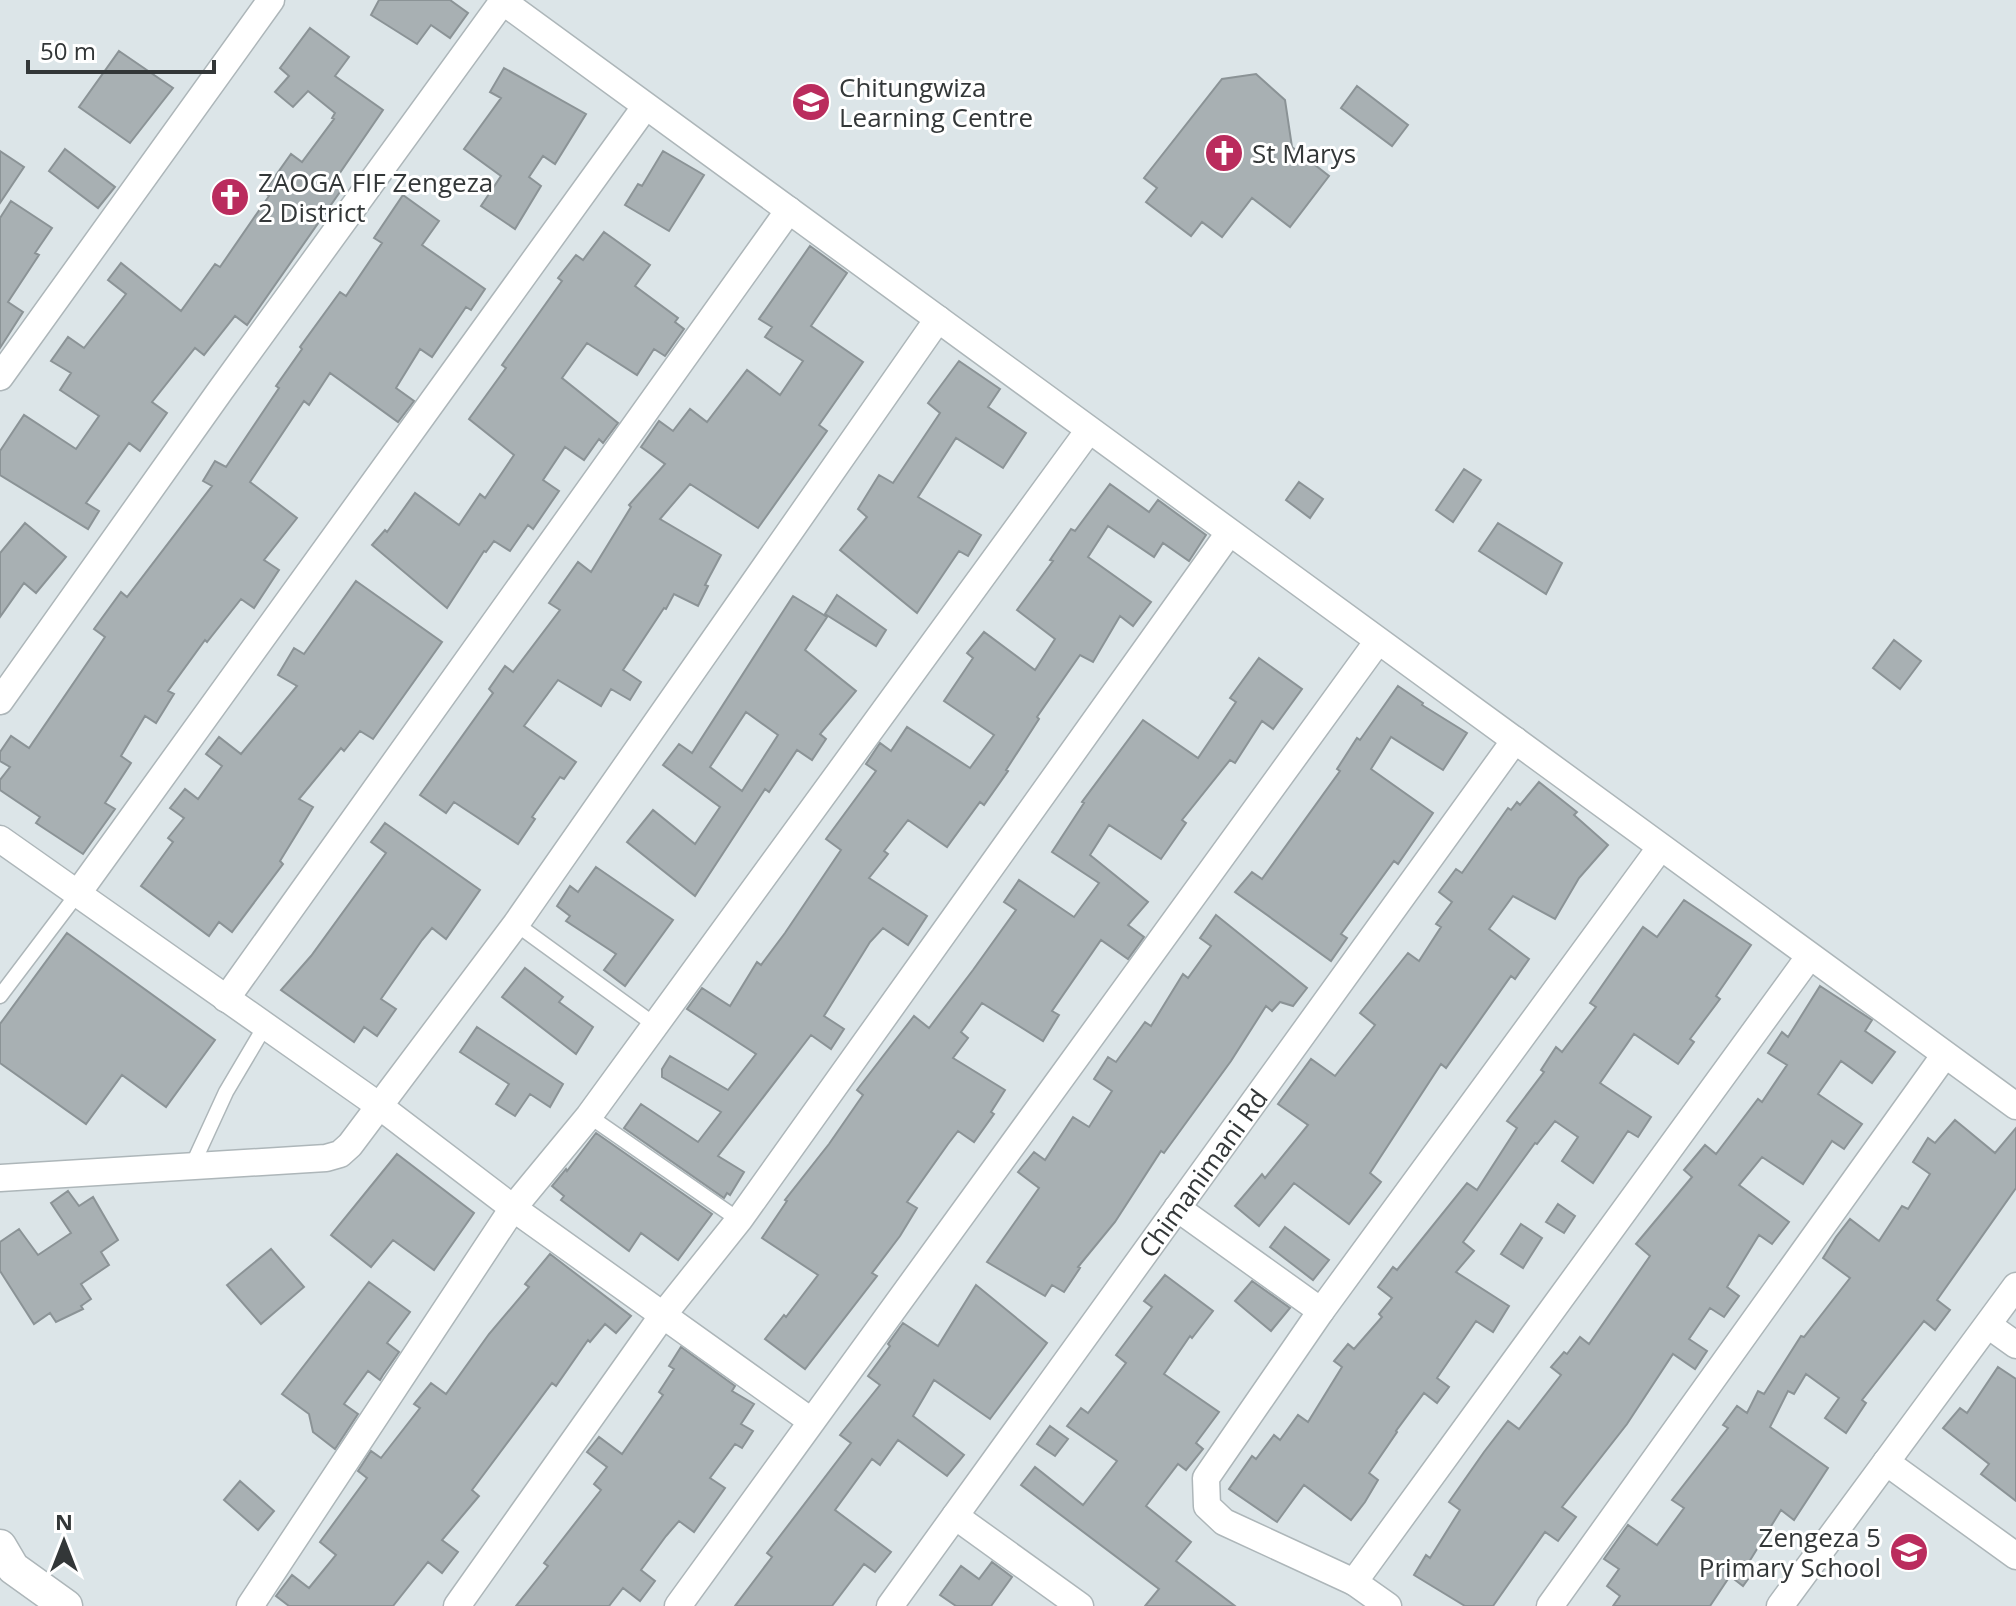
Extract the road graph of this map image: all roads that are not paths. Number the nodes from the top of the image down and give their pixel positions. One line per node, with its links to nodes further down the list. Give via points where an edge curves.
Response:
1 (271, 0): 6 (street)
2 (502, 1): 3 (street); 10 (street)
3 (645, 107): 4 (street); 14 (street)
4 (789, 210): 5 (street); 18 (street)
5 (938, 319): 7 (street); 15 (street)
6 (0, 377)
7 (1089, 430): 8 (street); 19 (street)
8 (1229, 533): 9 (street); 29 (street)
9 (1378, 641): 11 (street); 35 (street)
10 (0, 701)
11 (1515, 740): 13 (street); 28 (street, Chimanimani Rd)
12 (0, 839): 14 (street)
13 (1660, 848): 16 (street); 31 (street)
14 (78, 893): 17 (lane); 18 (street)
15 (516, 924): 19 (lane); 22 (street)
16 (1809, 957): 21 (street); 40 (street)
17 (0, 996)
18 (226, 999): 20 (street)
19 (655, 1025): 24 (street)
20 (265, 1026): 22 (street); 25 (lane, via 226,1092)
21 (1944, 1056): 23 (street); 48 (street)
22 (378, 1105): 25 (street, via 340,1154); 27 (street)
23 (2016, 1106)
24 (589, 1116): 27 (street); 29 (lane)
25 (192, 1166): 26 (street)
26 (0, 1178)
27 (513, 1208): 32 (street); 42 (street)
28 (1177, 1208): 31 (street); 37 (street, Chimanimani Rd)
29 (739, 1220): 32 (street)
30 (2016, 1286): 33 (street)
31 (1321, 1311): 40 (street, via 1206,1478 1205,1492 1207,1506 1224,1522)
32 (663, 1315): 35 (street); 43 (street)
33 (1988, 1325): 34 (street); 36 (street)
34 (2016, 1345)
35 (811, 1421): 44 (street)
36 (1886, 1462): 39 (street); 49 (street)
37 (955, 1516): 45 (street, Chimanimani Rd); 46 (street)
38 (0, 1546): 41 (street, via 13,1568)
39 (2016, 1556)
40 (1354, 1582): 47 (street)
41 (66, 1606)
42 (250, 1606)
43 (457, 1606)
44 (678, 1606)
45 (890, 1606)
46 (1080, 1606)
47 (1388, 1606)
48 (1550, 1606)
49 (1780, 1606)

